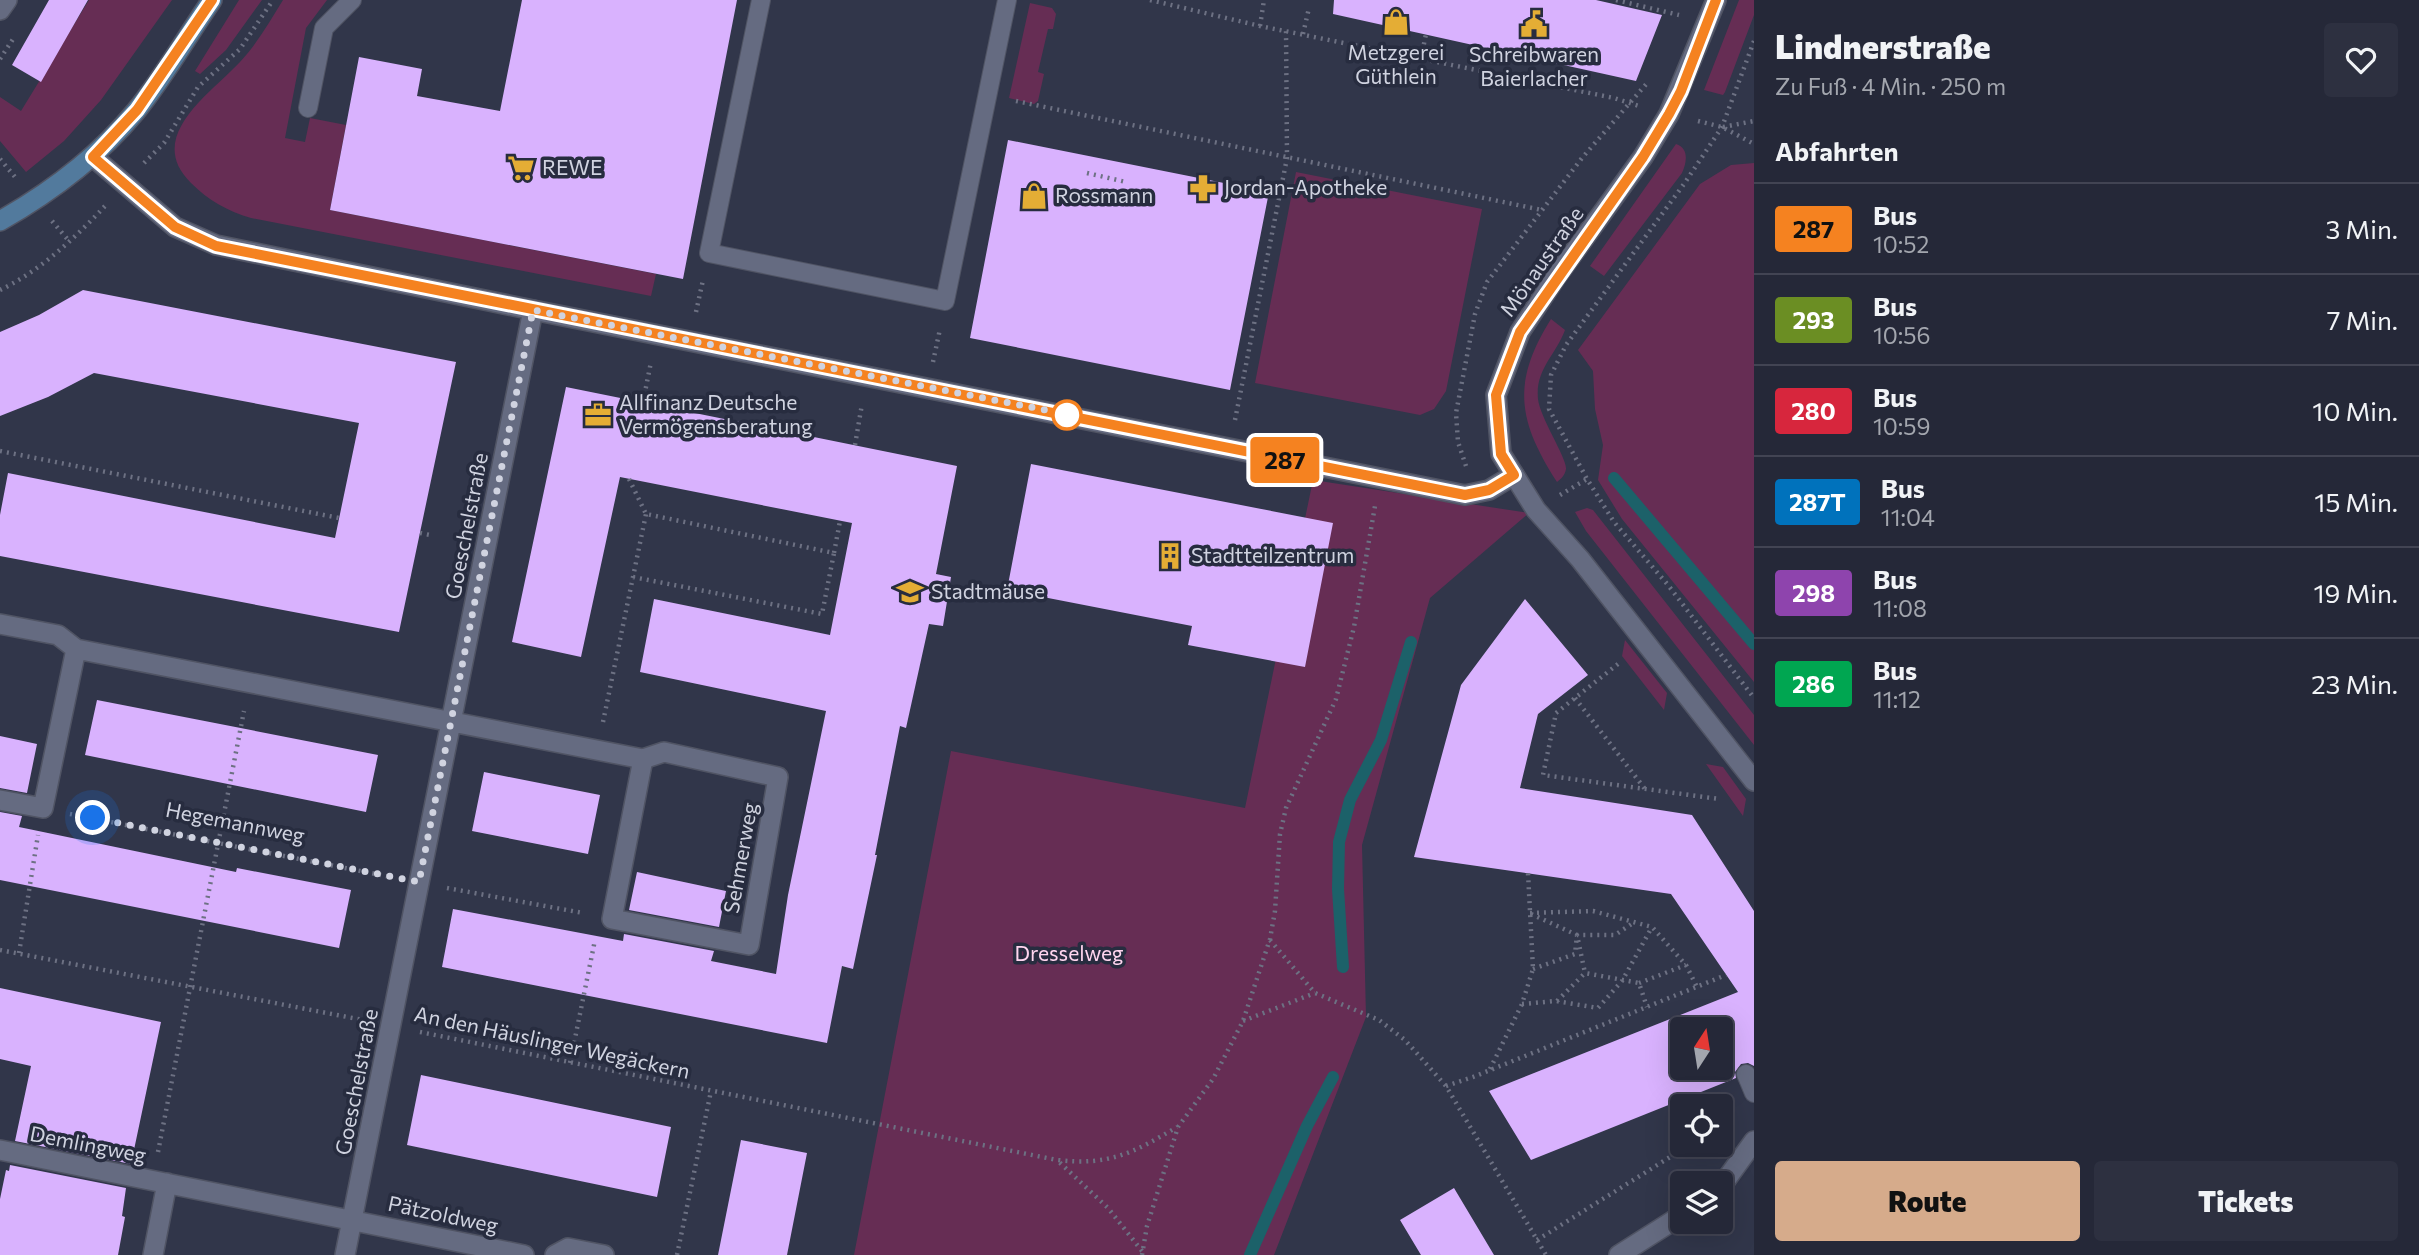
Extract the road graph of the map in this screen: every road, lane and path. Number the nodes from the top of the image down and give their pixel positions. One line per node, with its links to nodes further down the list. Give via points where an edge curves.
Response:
1 (7, 0): 13 (street)
2 (212, 0): 27 (main road, via 137,110)
3 (273, 0): 31 (path, via 240,48 198,87 164,143)
4 (352, 0): 22 (lane, via 324,28)
5 (761, 0): 34 (lane)
6 (1007, 0): 21 (lane)
7 (1150, 0): 15 (path)
8 (1264, 0): 15 (path)
9 (1616, 0): 11 (path)
10 (1716, 0): 14 (street, Mönaustraße)
11 (1625, 1): 14 (path)
12 (1309, 8): 17 (path)
13 (0, 10)
14 (1707, 22): 23 (street, Mönaustraße)
15 (1260, 26): 16 (path)
16 (1286, 30): 17 (path); 28 (path)
17 (1303, 34): 20 (path)
18 (1426, 34): 20 (path)
19 (1754, 41): 25 (path)
20 (1421, 58): 23 (path)
21 (987, 96): 28 (path); 36 (lane)
22 (308, 108)
23 (1669, 114): 46 (street, Mönaustraße, via 1520,332 1496,395 1501,454)
24 (1754, 121): 25 (path)
25 (1722, 127): 26 (path); 61 (path, via 1566,345 1551,376 1549,409 1614,522 1668,584)
26 (1754, 144)
27 (93, 157): 31 (street); 33 (main road)
28 (1287, 158): 32 (path); 44 (path)
29 (1087, 173): 30 (path)
30 (1126, 182)
31 (125, 185): 35 (path, via 69,242); 37 (street, via 175,227 216,246)
32 (1542, 210)
33 (0, 221)
34 (709, 253): 36 (lane); 39 (path)
35 (0, 290)
36 (945, 301): 41 (path)
37 (533, 310): 38 (street); 62 (street, Goeschelstraße)
38 (657, 334): 39 (street); 42 (path)
39 (690, 341): 40 (street)
40 (868, 376): 41 (street); 43 (path)
41 (928, 388): 44 (street)
42 (643, 402)
43 (855, 445)
44 (1230, 449): 47 (street)
45 (0, 451): 50 (path)
46 (1514, 475): 47 (street, via 1489,490 1465,495); 65 (street, Mönaustraße, via 1536,510 1580,559)
47 (1379, 478): 78 (path, via 1346,664 1336,699 1283,821)
48 (629, 479): 49 (path)
49 (646, 514): 54 (path); 55 (path)
50 (339, 517)
51 (840, 521): 54 (path)
52 (420, 533): 53 (path)
53 (430, 535)
54 (834, 553): 55 (path, via 822,614)
55 (633, 577): 63 (path)
56 (0, 624): 57 (street, via 58,635)
57 (76, 649): 59 (street); 69 (street)
58 (1618, 664): 60 (path)
59 (249, 682): 62 (street); 70 (path)
60 (1575, 698): 66 (path); 66 (path, via 1556,713 1543,775)
61 (1754, 698)
62 (452, 720): 63 (street, Sehmerweg); 72 (street, Goeschelstraße)
63 (597, 750): 64 (street, Sehmerweg)
64 (643, 759): 74 (street); 74 (street, Sehmerweg, via 664,752 778,777 749,945)
65 (1754, 781)
66 (1645, 789): 67 (path)
67 (1719, 799)
68 (0, 800): 69 (street)
69 (43, 808): 70 (path, Hegemannweg); 80 (path)
70 (219, 843): 72 (path, Hegemannweg); 88 (path)
71 (1528, 873): 73 (path)
72 (419, 882): 74 (path); 94 (street, Goeschelstraße)
73 (1530, 913): 75 (path, via 1593,911); 77 (path); 82 (path)
74 (606, 918): 95 (path)
75 (1634, 922): 76 (path); 77 (path, via 1615,935)
76 (1652, 927): 81 (path); 85 (path)
77 (1577, 935): 82 (path, via 1575,954); 83 (path)
78 (1270, 939): 89 (path); 93 (path)
79 (0, 950): 80 (path, An den Häuslinger Wegäckern)
80 (19, 953): 88 (path, An den Häuslinger Wegäckern)
81 (1686, 965): 86 (path); 87 (path)
82 (1533, 969): 91 (path)
83 (1585, 973): 85 (path); 90 (path)
84 (1726, 975): 87 (path)
85 (1622, 981): 86 (path); 90 (path, via 1598,1008)
86 (1639, 983): 92 (path)
87 (1697, 987): 92 (path)
88 (191, 988): 94 (path, An den Häuslinger Wegäckern); 107 (path)
89 (1315, 993): 93 (path); 98 (path, via 1379,1020 1405,1040)
90 (1556, 1001): 91 (path)
91 (1522, 1004): 96 (path)
92 (1647, 1007): 96 (path)
93 (1243, 1021): 101 (path, via 1213,1079)
94 (391, 1026): 95 (path, An den Häuslinger Wegäckern); 108 (street, Goeschelstraße)
95 (570, 1063): 99 (path, An den Häuslinger Wegäckern)
96 (1490, 1069): 98 (path)
97 (1746, 1074): 100 (lane)
98 (1446, 1086): 110 (path)
99 (711, 1091): 105 (path, An den Häuslinger Wegäckern); 118 (path)
100 (1754, 1093)
101 (1178, 1127): 105 (path, An den Häuslinger Wegäckern, via 1116,1158 1088,1163); 111 (path)
102 (1754, 1141): 106 (street)
103 (0, 1150): 107 (street, Demlingweg)
104 (1670, 1157): 110 (path)
105 (1057, 1160): 111 (path, via 1108,1208)
106 (1732, 1171)
107 (160, 1182): 108 (street); 113 (street)
108 (352, 1220): 114 (street, Goeschelstraße); 115 (street, Pätzoldweg)
109 (1670, 1223): 112 (street)
110 (1537, 1240): 119 (path)
111 (1142, 1253)
112 (1627, 1253)
113 (153, 1255)
114 (345, 1255)
115 (524, 1255)
116 (555, 1255): 117 (street, via 568,1248)
117 (604, 1255)
118 (677, 1255)
119 (1546, 1255)

